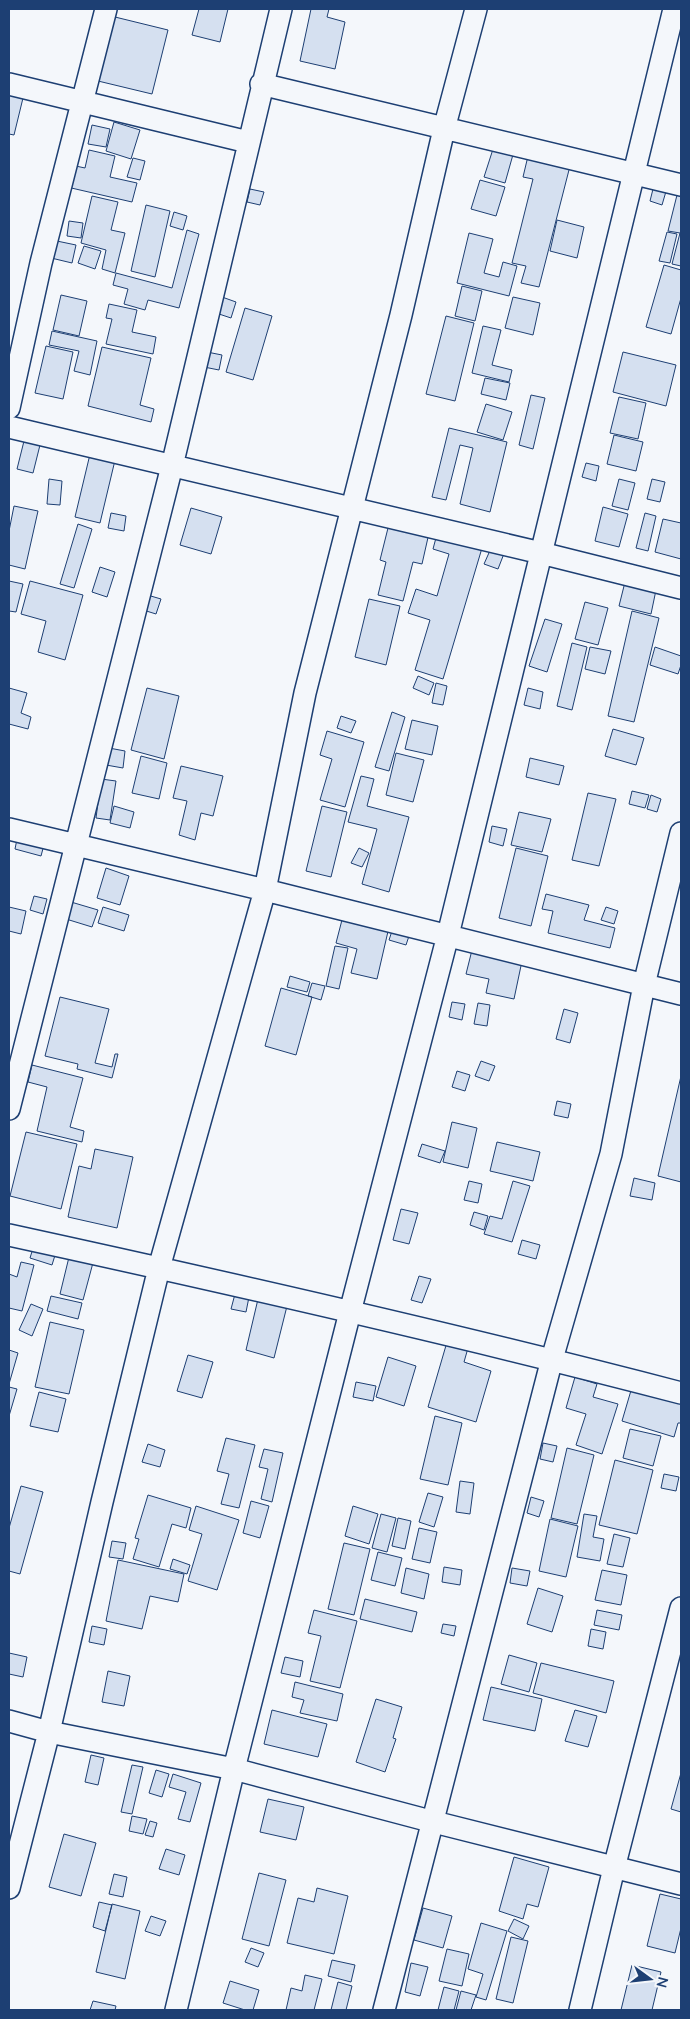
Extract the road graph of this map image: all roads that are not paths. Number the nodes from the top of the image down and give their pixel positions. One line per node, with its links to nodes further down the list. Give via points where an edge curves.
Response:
1 (106, 9): 7 (street)
2 (281, 9): 6 (street)
3 (476, 9): 8 (street)
4 (674, 9): 10 (street)
5 (9, 84): 7 (street)
6 (261, 84): 8 (street); 9 (street)
7 (82, 101): 9 (street); 12 (street)
8 (444, 129): 10 (street); 15 (street)
9 (248, 142): 14 (street)
10 (635, 173): 11 (street); 16 (street)
11 (681, 185)
12 (9, 408)
13 (9, 427): 14 (street)
14 (172, 466): 15 (street); 20 (street)
15 (352, 508): 16 (street); 21 (street, via 305,693)
16 (541, 553): 17 (street); 22 (street)
17 (681, 588)
18 (9, 829): 20 (street)
19 (681, 833): 23 (street)
20 (76, 845): 21 (street); 25 (street)
21 (264, 890): 22 (street); 27 (street)
22 (448, 935): 23 (street); 28 (street)
23 (644, 985): 24 (street); 29 (street, via 611,1154)
24 (681, 994)
25 (9, 1109)
26 (9, 1235): 27 (street)
27 (160, 1268): 28 (street); 33 (street)
28 (350, 1312): 29 (street); 34 (street)
29 (552, 1360): 30 (street); 35 (street)
30 (681, 1393)
31 (681, 1608): 36 (street)
32 (9, 1721): 33 (street)
33 (49, 1732): 34 (street); 38 (street)
34 (234, 1769): 35 (street); 39 (street)
35 (434, 1822): 36 (street); 40 (street)
36 (614, 1868): 37 (street); 41 (street)
37 (681, 1884)
38 (9, 1888)
39 (176, 2010)
40 (384, 2010)
41 (580, 2010)

